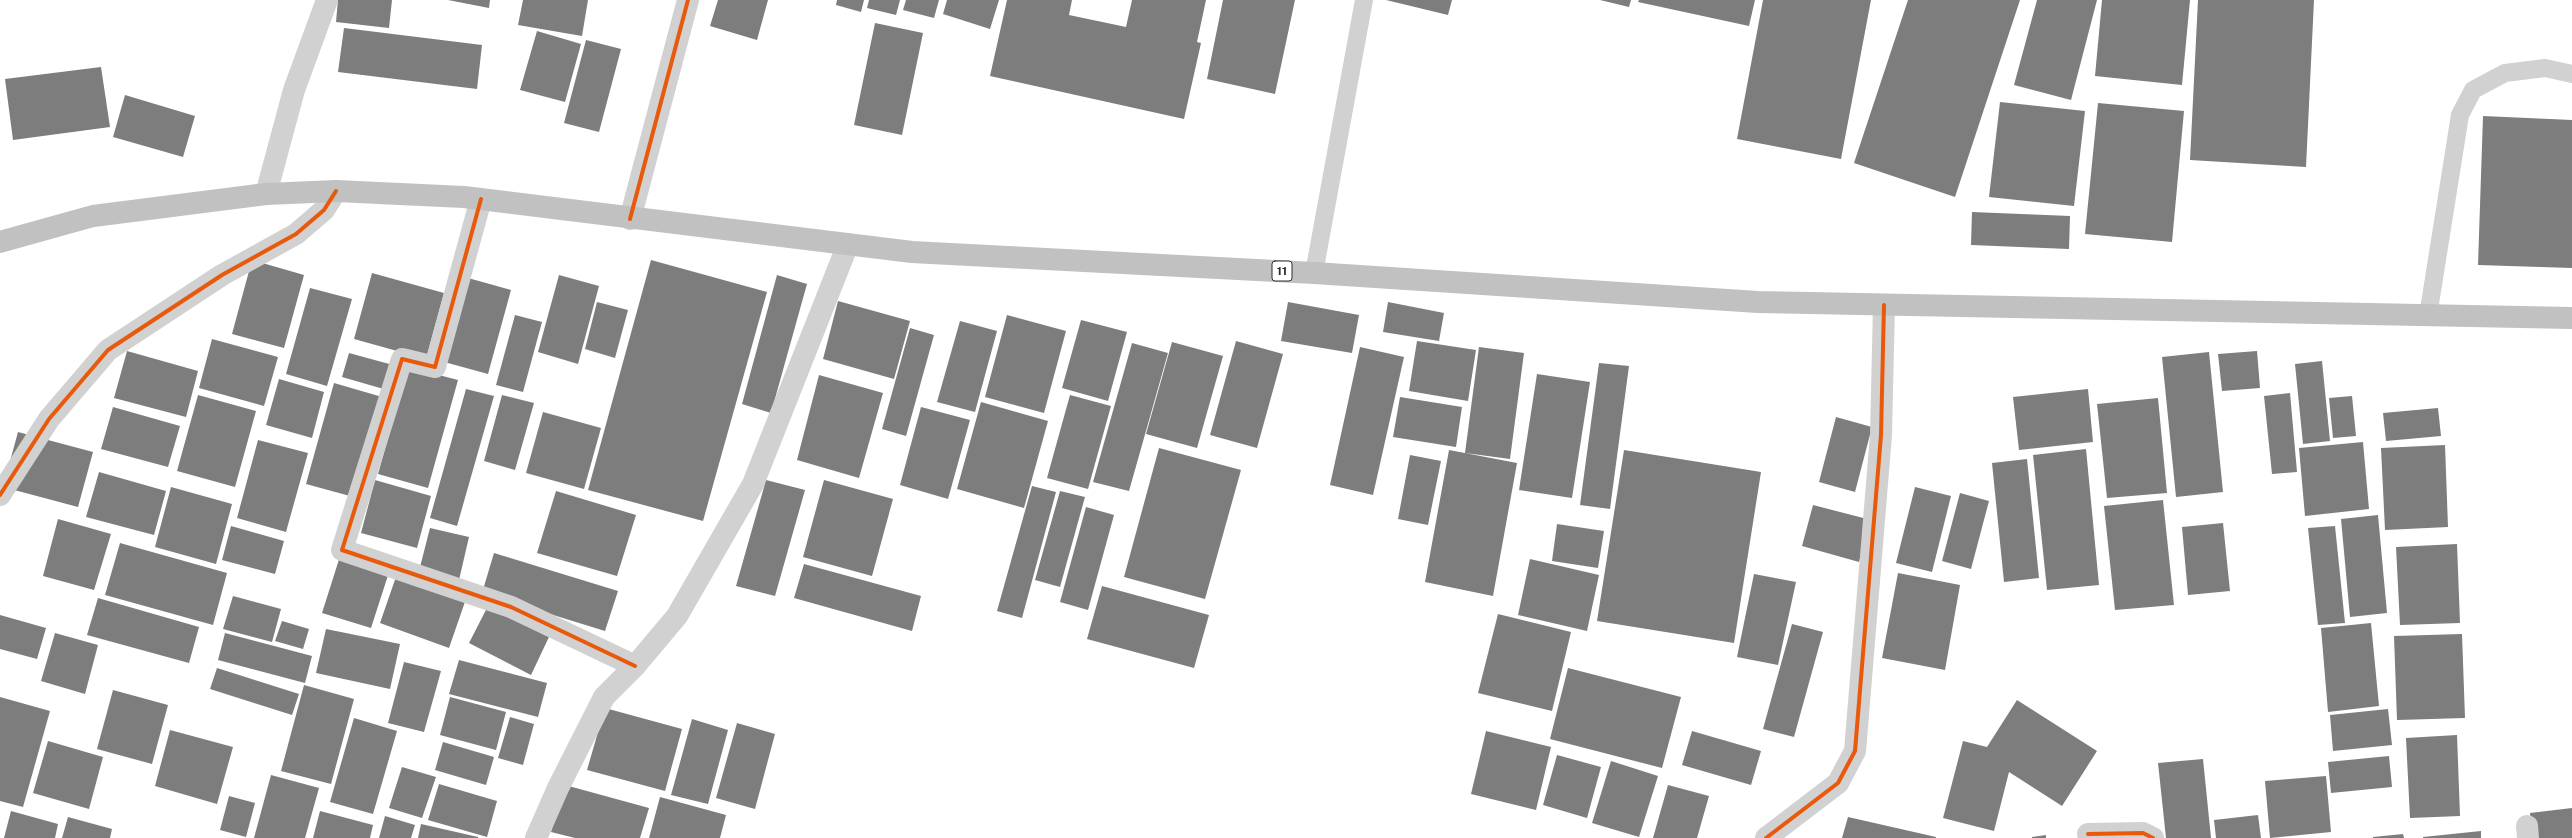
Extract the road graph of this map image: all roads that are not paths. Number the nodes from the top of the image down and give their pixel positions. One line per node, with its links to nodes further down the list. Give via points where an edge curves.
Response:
1 (327, 0): 6 (street, via 294,90)
2 (688, 0): 8 (street)
3 (1364, 0): 11 (lane)
4 (2572, 74): 13 (lane, via 2546,68 2505,73 2473,90 2460,115)
5 (336, 191): 6 (highway, 11); 7 (highway, 11); 15 (street, via 324,210 296,234 222,275 108,350 49,419)
6 (266, 194): 9 (highway, 11, via 93,216)
7 (481, 199): 8 (highway, 11); 16 (street, via 435,367 402,359 342,550 511,607)
8 (630, 219): 10 (highway, 11)
9 (0, 242)
10 (848, 244): 11 (highway, 11, via 912,252); 16 (street, via 753,484 677,616)
11 (1314, 273): 12 (highway, 11, via 1758,302)
12 (1884, 305): 13 (highway, 11); 19 (street, via 1881,435 1855,751 1838,783)
13 (2428, 316): 14 (highway, 11)
14 (2572, 318)
15 (0, 495)
16 (635, 666): 18 (street, via 604,697)
17 (2088, 834): 20 (street, via 2142,833)
18 (536, 838)
19 (1766, 838)
20 (2152, 838)

